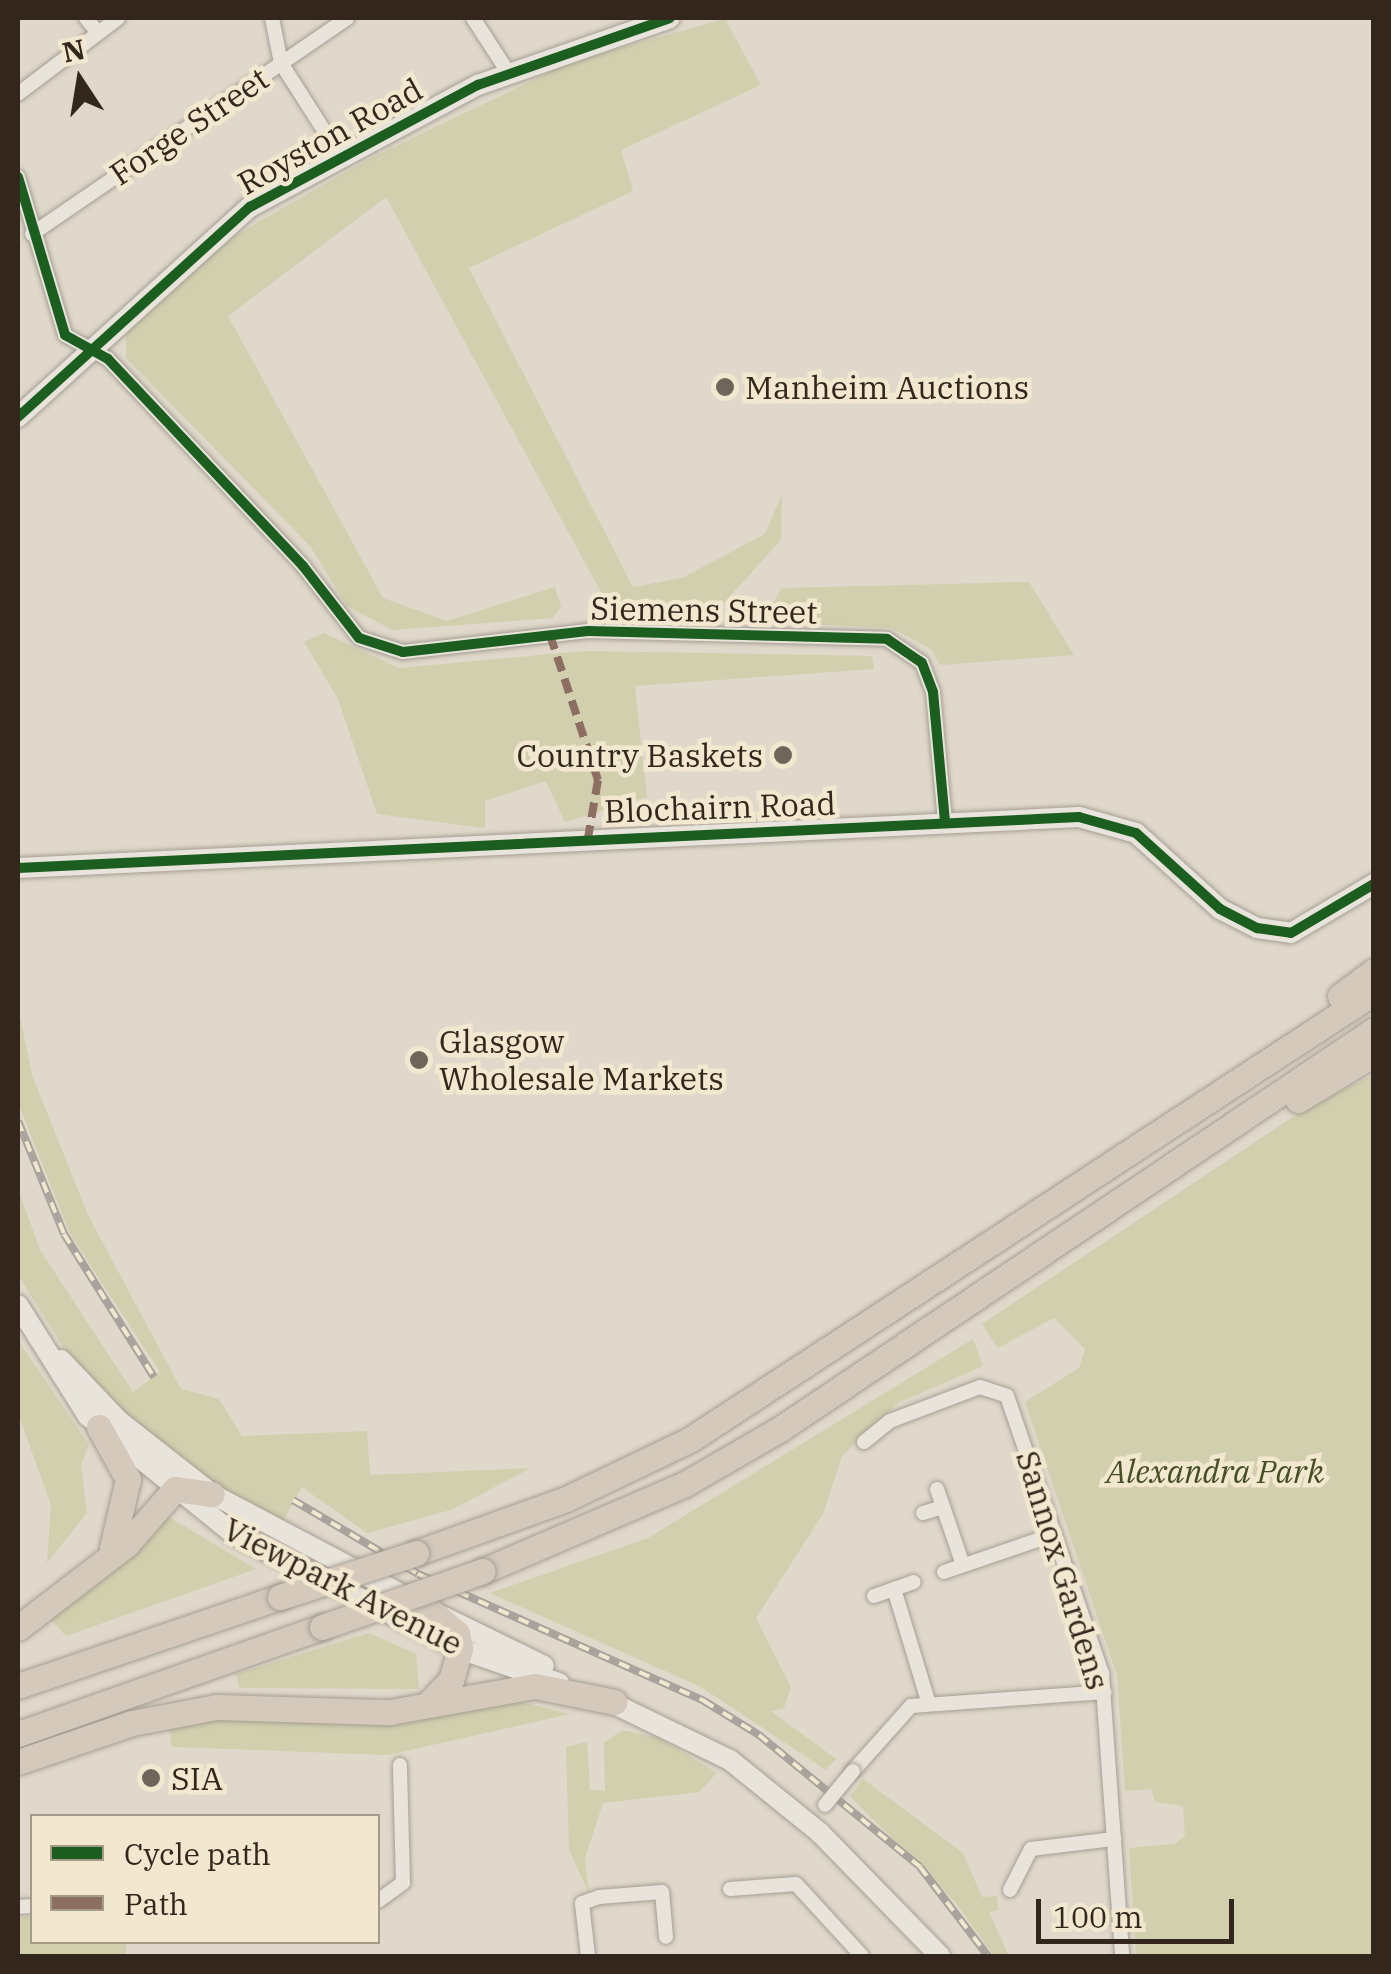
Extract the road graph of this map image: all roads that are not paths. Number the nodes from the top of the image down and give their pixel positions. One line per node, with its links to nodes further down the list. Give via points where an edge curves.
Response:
1 (86, 18): 7 (street)
2 (118, 18): 7 (street)
3 (272, 18): 8 (street)
4 (346, 18): 8 (street, Forge Street)
5 (473, 18): 9 (street)
6 (670, 18): 9 (street, Royston Road)
7 (98, 34): 10 (street)
8 (281, 63): 11 (street); 13 (street, Forge Street)
9 (508, 72): 11 (street, Royston Road)
10 (18, 94)
11 (339, 154): 14 (street, Royston Road, via 196,247)
12 (18, 177): 13 (street, Siemens Street)
13 (32, 234): 14 (street, Siemens Street, via 65,336)
14 (88, 349): 15 (street, Royston Road); 16 (street, Siemens Street, via 252,509 358,638 403,652 588,631 887,639 922,663 932,692)
15 (18, 417)
16 (945, 822): 17 (street, Blochairn Road); 18 (street, Blochairn Road, via 1106,821 1156,848 1220,908 1292,934)
17 (18, 868)
18 (1374, 884)
19 (1374, 971): 23 (highway)
20 (1374, 992): 23 (highway)
21 (1374, 1030): 24 (highway)
22 (1374, 1054): 24 (highway)
23 (1163, 1128): 44 (highway, bridge, via 691,1439 566,1499)
24 (1075, 1234): 49 (highway, bridge, via 685,1484 482,1570)
25 (18, 1305): 26 (street, Viewpark Avenue)
26 (30, 1325): 27 (street, Viewpark Avenue); 31 (street, Viewpark Avenue, via 118,1420)
27 (99, 1427): 30 (street, Viewpark Avenue); 36 (highway, via 123,1462 129,1496)
28 (864, 1442): 34 (street, Sannox Gardens, via 890,1421 980,1387 1007,1396)
29 (937, 1489): 32 (street)
30 (175, 1490): 31 (highway); 36 (highway); 43 (street, Viewpark Avenue, via 235,1535)
31 (212, 1494): 41 (street, Viewpark Avenue)
32 (943, 1507): 33 (street); 35 (street)
33 (923, 1514)
34 (1055, 1534): 35 (street); 45 (street, Sannox Gardens)
35 (963, 1565): 37 (street)
36 (102, 1566): 42 (highway)
37 (944, 1572)
38 (914, 1582): 39 (street)
39 (894, 1589): 40 (street); 47 (street)
40 (874, 1596)
41 (426, 1607): 43 (highway, via 457,1633); 46 (street, Viewpark Avenue)
42 (18, 1628)
43 (460, 1649): 46 (street, Viewpark Avenue); 48 (highway, via 451,1680)
44 (18, 1686)
45 (1104, 1692): 47 (street); 53 (street, Sannox Gardens)
46 (614, 1702): 48 (highway, via 535,1686); 52 (street, Viewpark Avenue, via 730,1760)
47 (929, 1704): 52 (street, bridge, via 904,1710)
48 (424, 1708): 50 (highway, via 218,1707)
49 (18, 1734)
50 (18, 1762)
51 (400, 1765): 56 (street, via 403,1884)
52 (809, 1823): 60 (street, Viewpark Avenue)
53 (1114, 1840): 55 (street, via 1031,1849); 61 (street, Sannox Gardens)
54 (730, 1889): 59 (street, via 796,1884)
55 (1010, 1890)
56 (380, 1901)
57 (666, 1937): 58 (street, via 662,1892 599,1897 582,1903)
58 (588, 1956)
59 (862, 1956)
60 (940, 1956)
61 (1122, 1956)

